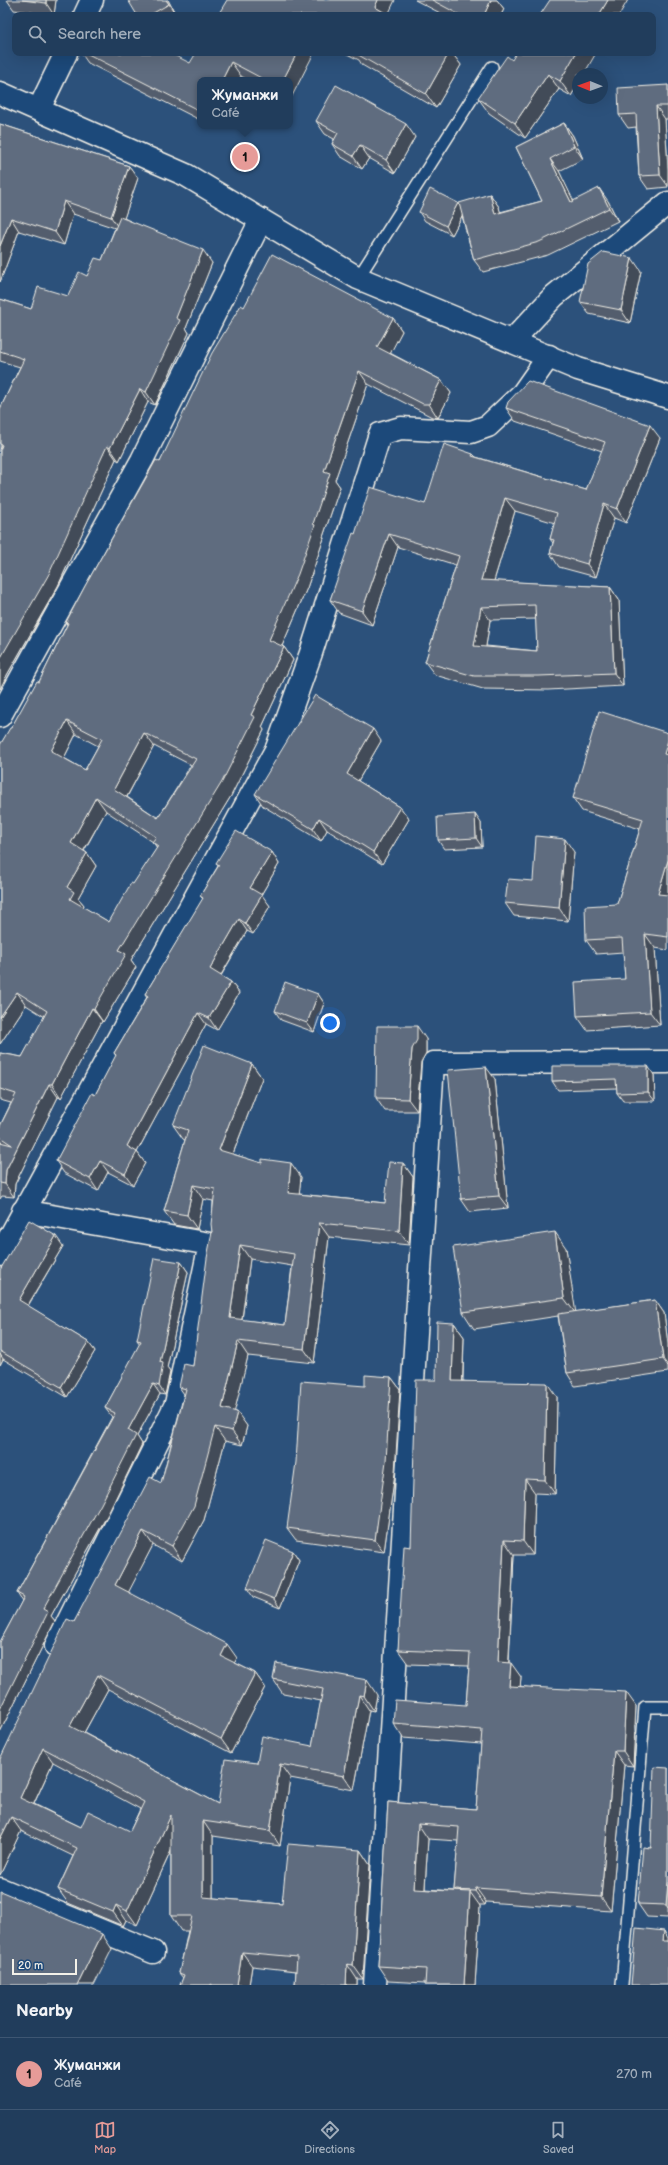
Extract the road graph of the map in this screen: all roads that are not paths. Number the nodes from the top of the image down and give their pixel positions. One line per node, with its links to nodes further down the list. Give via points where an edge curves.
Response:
1 (92, 0): 2 (street)
2 (86, 12)
3 (65, 56): 6 (street)
4 (492, 67): 9 (lane)
5 (0, 93): 6 (street)
6 (39, 109): 8 (street, via 186,175)
7 (668, 203): 10 (street, via 554,296)
8 (261, 220): 9 (street); 13 (street, via 142,460)
9 (358, 278): 10 (street)
10 (512, 341): 11 (street)
11 (549, 356): 12 (street, via 578,369); 15 (street, via 523,393 488,426 471,432 401,428 380,434 311,653 277,748)
12 (668, 397)
13 (0, 716)
14 (668, 1062): 21 (street, via 433,1063)
15 (23, 1211): 16 (street); 17 (street, via 210,1244 176,1404)
16 (0, 1255)
17 (46, 1668)
18 (668, 1707): 22 (lane, via 645,1707)
19 (0, 1889): 20 (street)
20 (153, 1952)
21 (375, 1985)
22 (622, 1985)

